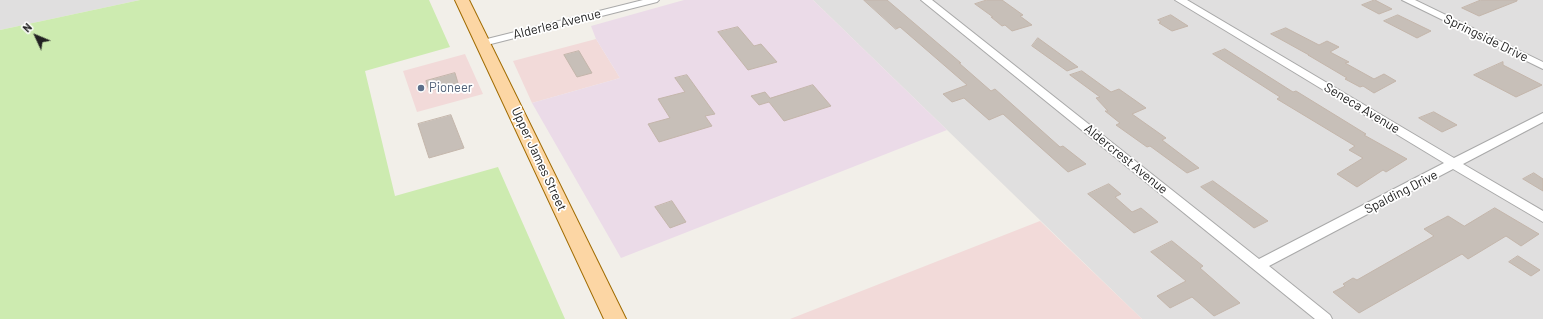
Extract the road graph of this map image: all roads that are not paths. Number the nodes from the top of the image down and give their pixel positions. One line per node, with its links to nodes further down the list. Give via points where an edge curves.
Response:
1 (462, 0): 6 (main road, Upper James Street)
2 (654, 0): 6 (street, Alderlea Avenue)
3 (926, 0): 11 (street, Aldercrest Avenue)
4 (1180, 0): 9 (street, Seneca Avenue)
5 (1407, 0): 7 (street, Springside Drive)
6 (483, 43): 12 (main road, Upper James Street)
7 (1543, 66)
8 (1543, 117): 9 (street, Spalding Drive)
9 (1455, 164): 10 (street, Seneca Avenue); 11 (street, Spalding Drive)
10 (1543, 217)
11 (1259, 266): 13 (street, Aldercrest Avenue)
12 (615, 319)
13 (1325, 319)

